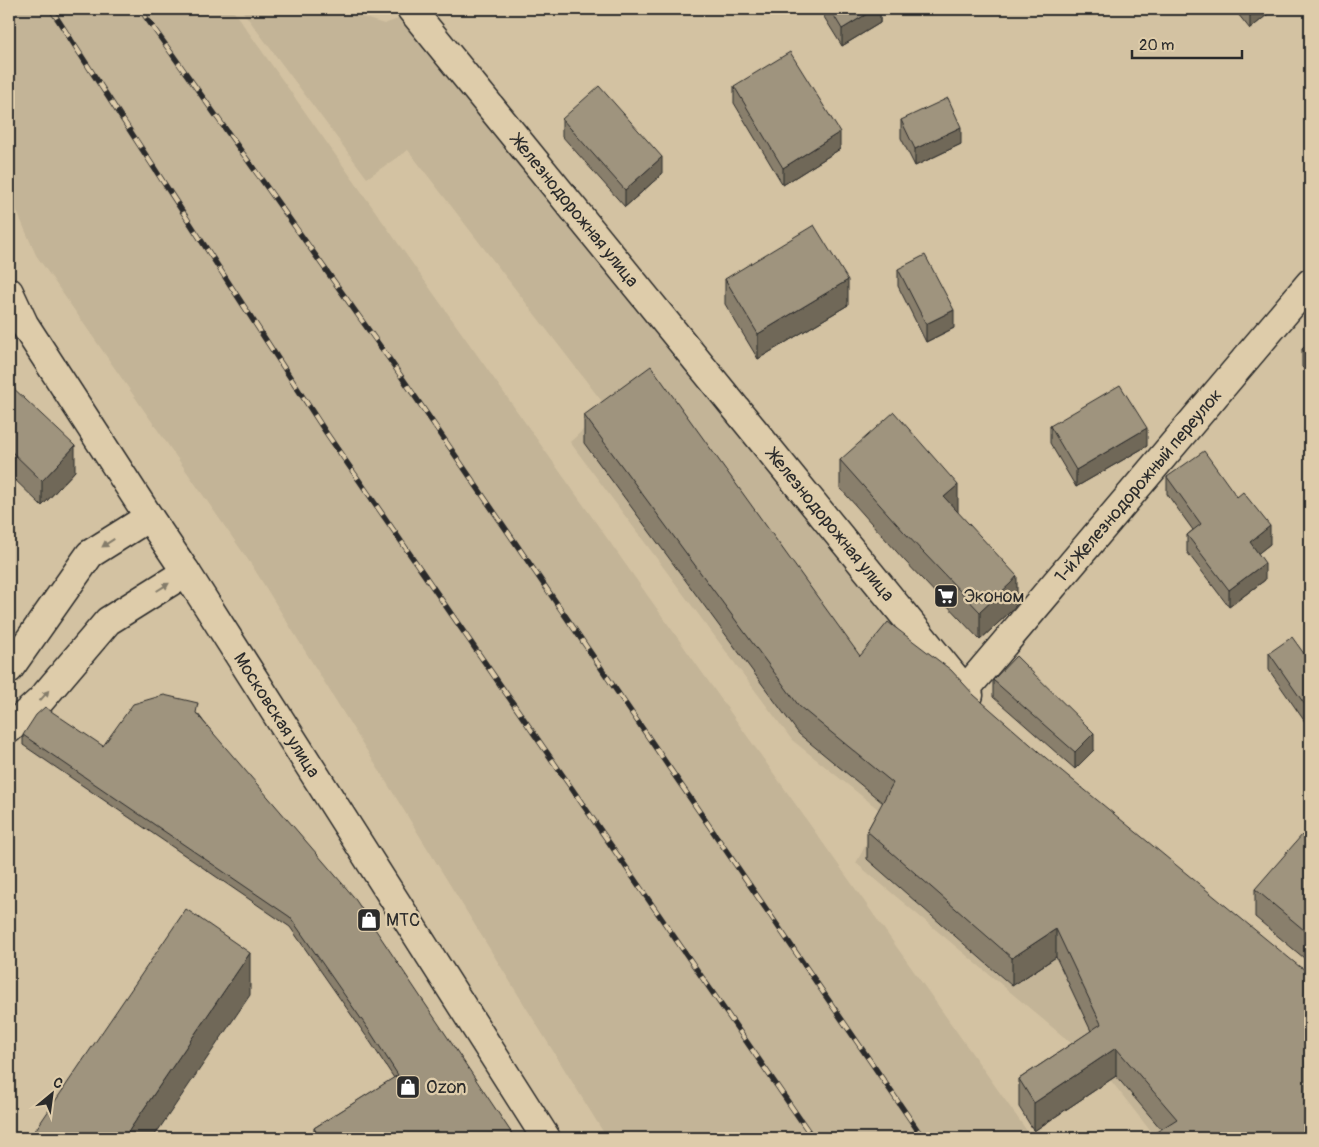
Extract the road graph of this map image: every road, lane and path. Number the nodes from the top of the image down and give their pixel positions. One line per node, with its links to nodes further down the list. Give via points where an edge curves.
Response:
1 (411, 9): 7 (street, Железнодорожная улица)
2 (1310, 283): 7 (street, 1-й Железнодорожный переулок)
3 (9, 292): 4 (street, Московская улица, via 24,324)
4 (149, 516): 5 (street, Московская улица); 6 (street, one-way to 6, via 90,554)
5 (186, 572): 9 (street, one-way to 5, via 40,701 108,621); 10 (street, Московская улица)
6 (9, 669)
7 (965, 690): 8 (street, Железнодорожная улица)
8 (984, 711)
9 (9, 729)
10 (546, 1138)

